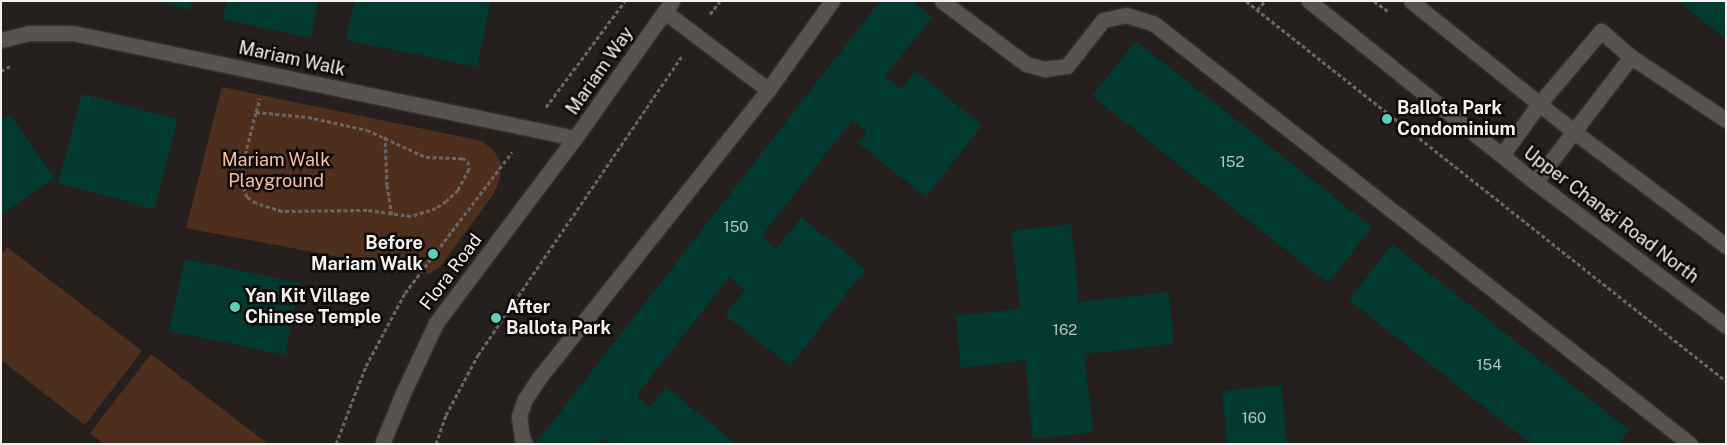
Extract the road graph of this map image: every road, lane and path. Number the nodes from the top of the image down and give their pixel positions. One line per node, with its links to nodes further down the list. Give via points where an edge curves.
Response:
1 (625, 1): 19 (path)
2 (720, 1): 11 (path)
3 (832, 1): 14 (street)
4 (942, 1): 33 (street, via 1026,64 1045,69 1067,66 1103,20 1126,15 1153,23)
5 (1246, 1): 10 (path)
6 (1265, 1): 10 (path)
7 (1310, 1): 23 (street, Upper Changi Road North)
8 (1411, 1): 16 (street)
9 (669, 6): 11 (street); 22 (street, Mariam Way)
10 (1257, 10): 28 (path)
11 (696, 35): 14 (street); 31 (path, via 478,355 446,415)
12 (1, 40): 19 (street, Mariam Walk, via 29,33 73,32)
13 (1631, 57): 16 (street, via 1600,32); 18 (street); 20 (street)
14 (768, 90): 32 (street, via 539,378 525,399 520,416)
15 (260, 99): 17 (path)
16 (1539, 104): 20 (street); 23 (street)
17 (256, 112): 21 (path, via 326,120); 25 (path, via 241,181 247,197 256,204 282,211 367,210)
18 (1726, 120)
19 (530, 128): 22 (street, Mariam Walk); 29 (path, via 405,293 366,366)
20 (1573, 132): 24 (street); 26 (street)
21 (385, 136): 25 (path); 25 (path, via 426,157 455,156 466,159 469,165 458,190 436,208 411,216)
22 (575, 138): 30 (street, Flora Road, via 436,323 402,393)
23 (1502, 155): 24 (street, Upper Changi Road North)
24 (1535, 182): 27 (street, Upper Changi Road North)
25 (392, 215)
26 (1726, 246)
27 (1726, 326)
28 (1726, 381)
29 (336, 444)
30 (382, 444)
31 (436, 444)
32 (525, 444)
33 (1690, 444)

